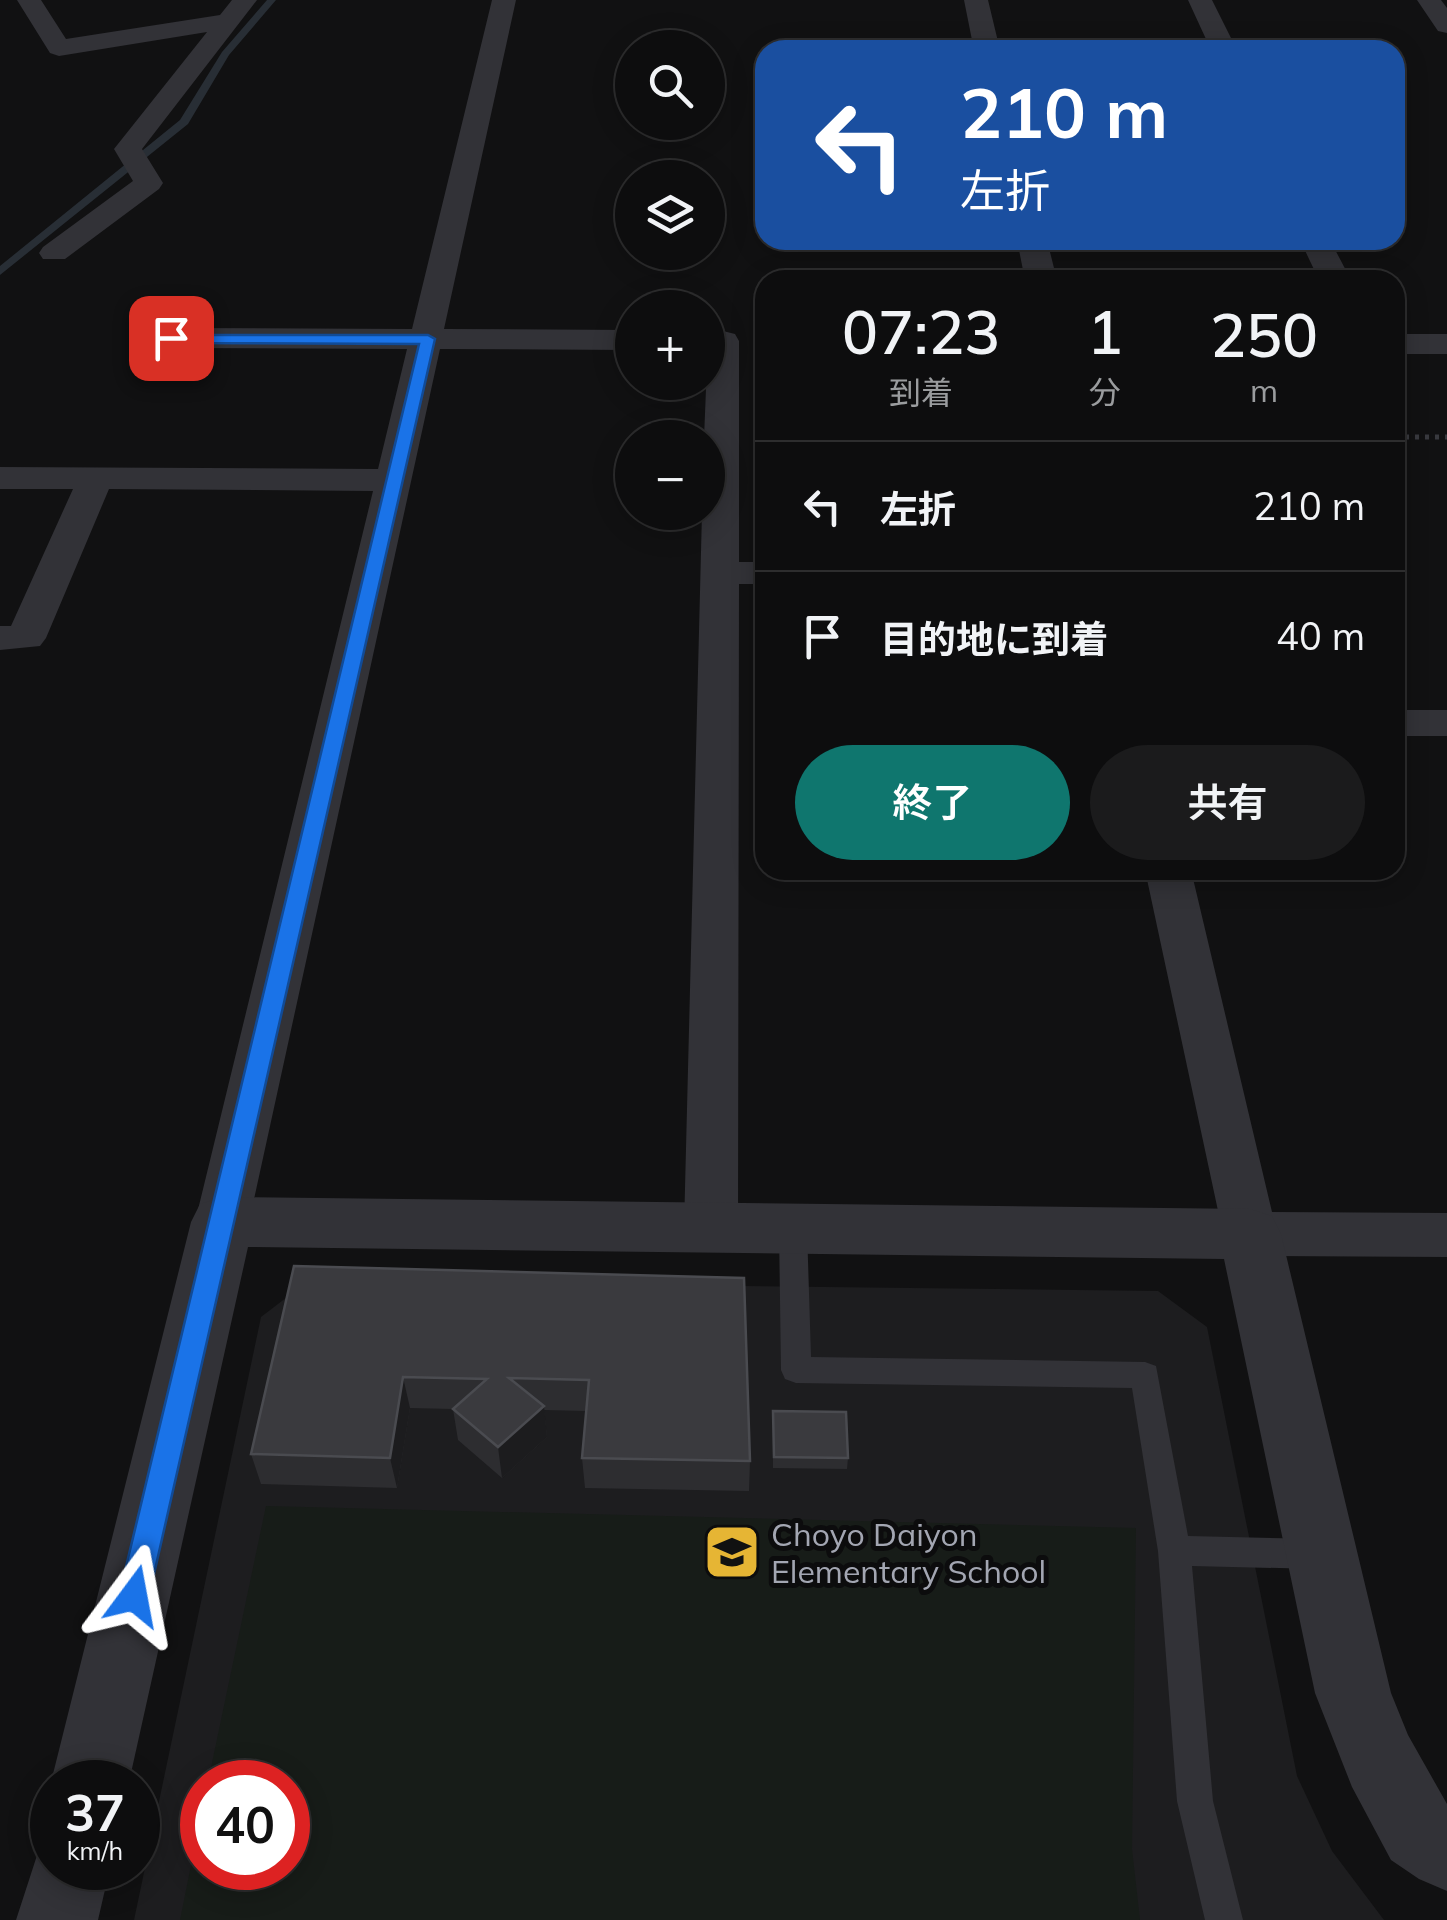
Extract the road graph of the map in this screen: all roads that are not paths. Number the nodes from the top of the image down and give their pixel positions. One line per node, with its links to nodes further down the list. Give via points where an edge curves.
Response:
1 (29, 0): 6 (street, via 59,48)
2 (504, 0): 12 (street)
3 (976, 0): 8 (street)
4 (1200, 0): 9 (street)
5 (1428, 0): 7 (street)
6 (238, 11): 10 (street, via 128,150 149,183)
7 (1447, 26)
8 (986, 40)
9 (1219, 40)
10 (54, 253)
11 (171, 338): 12 (street)
12 (428, 339): 13 (street); 19 (street)
13 (615, 340)
14 (727, 341): 20 (street)
15 (1405, 344): 16 (street)
16 (1447, 344)
17 (0, 478): 18 (street)
18 (96, 478): 19 (street); 22 (street, via 26,638)
19 (394, 480): 26 (street)
20 (720, 572): 21 (street); 27 (street)
21 (755, 573)
22 (0, 638)
23 (1405, 723): 24 (street)
24 (1447, 723)
25 (1170, 880): 29 (street)
26 (222, 1222): 27 (street); 33 (street)
27 (710, 1228): 28 (street)
28 (793, 1229): 29 (street); 31 (lane, via 796,1370 1145,1375)
29 (1250, 1234): 30 (street); 32 (street)
30 (1447, 1235)
31 (1174, 1551): 32 (lane); 37 (lane, via 1195,1801)
32 (1322, 1554): 34 (street, via 1352,1693 1379,1760 1419,1832)
33 (95, 1760)
34 (1447, 1851)
35 (65, 1890): 36 (street)
36 (58, 1920)
37 (1224, 1920)

